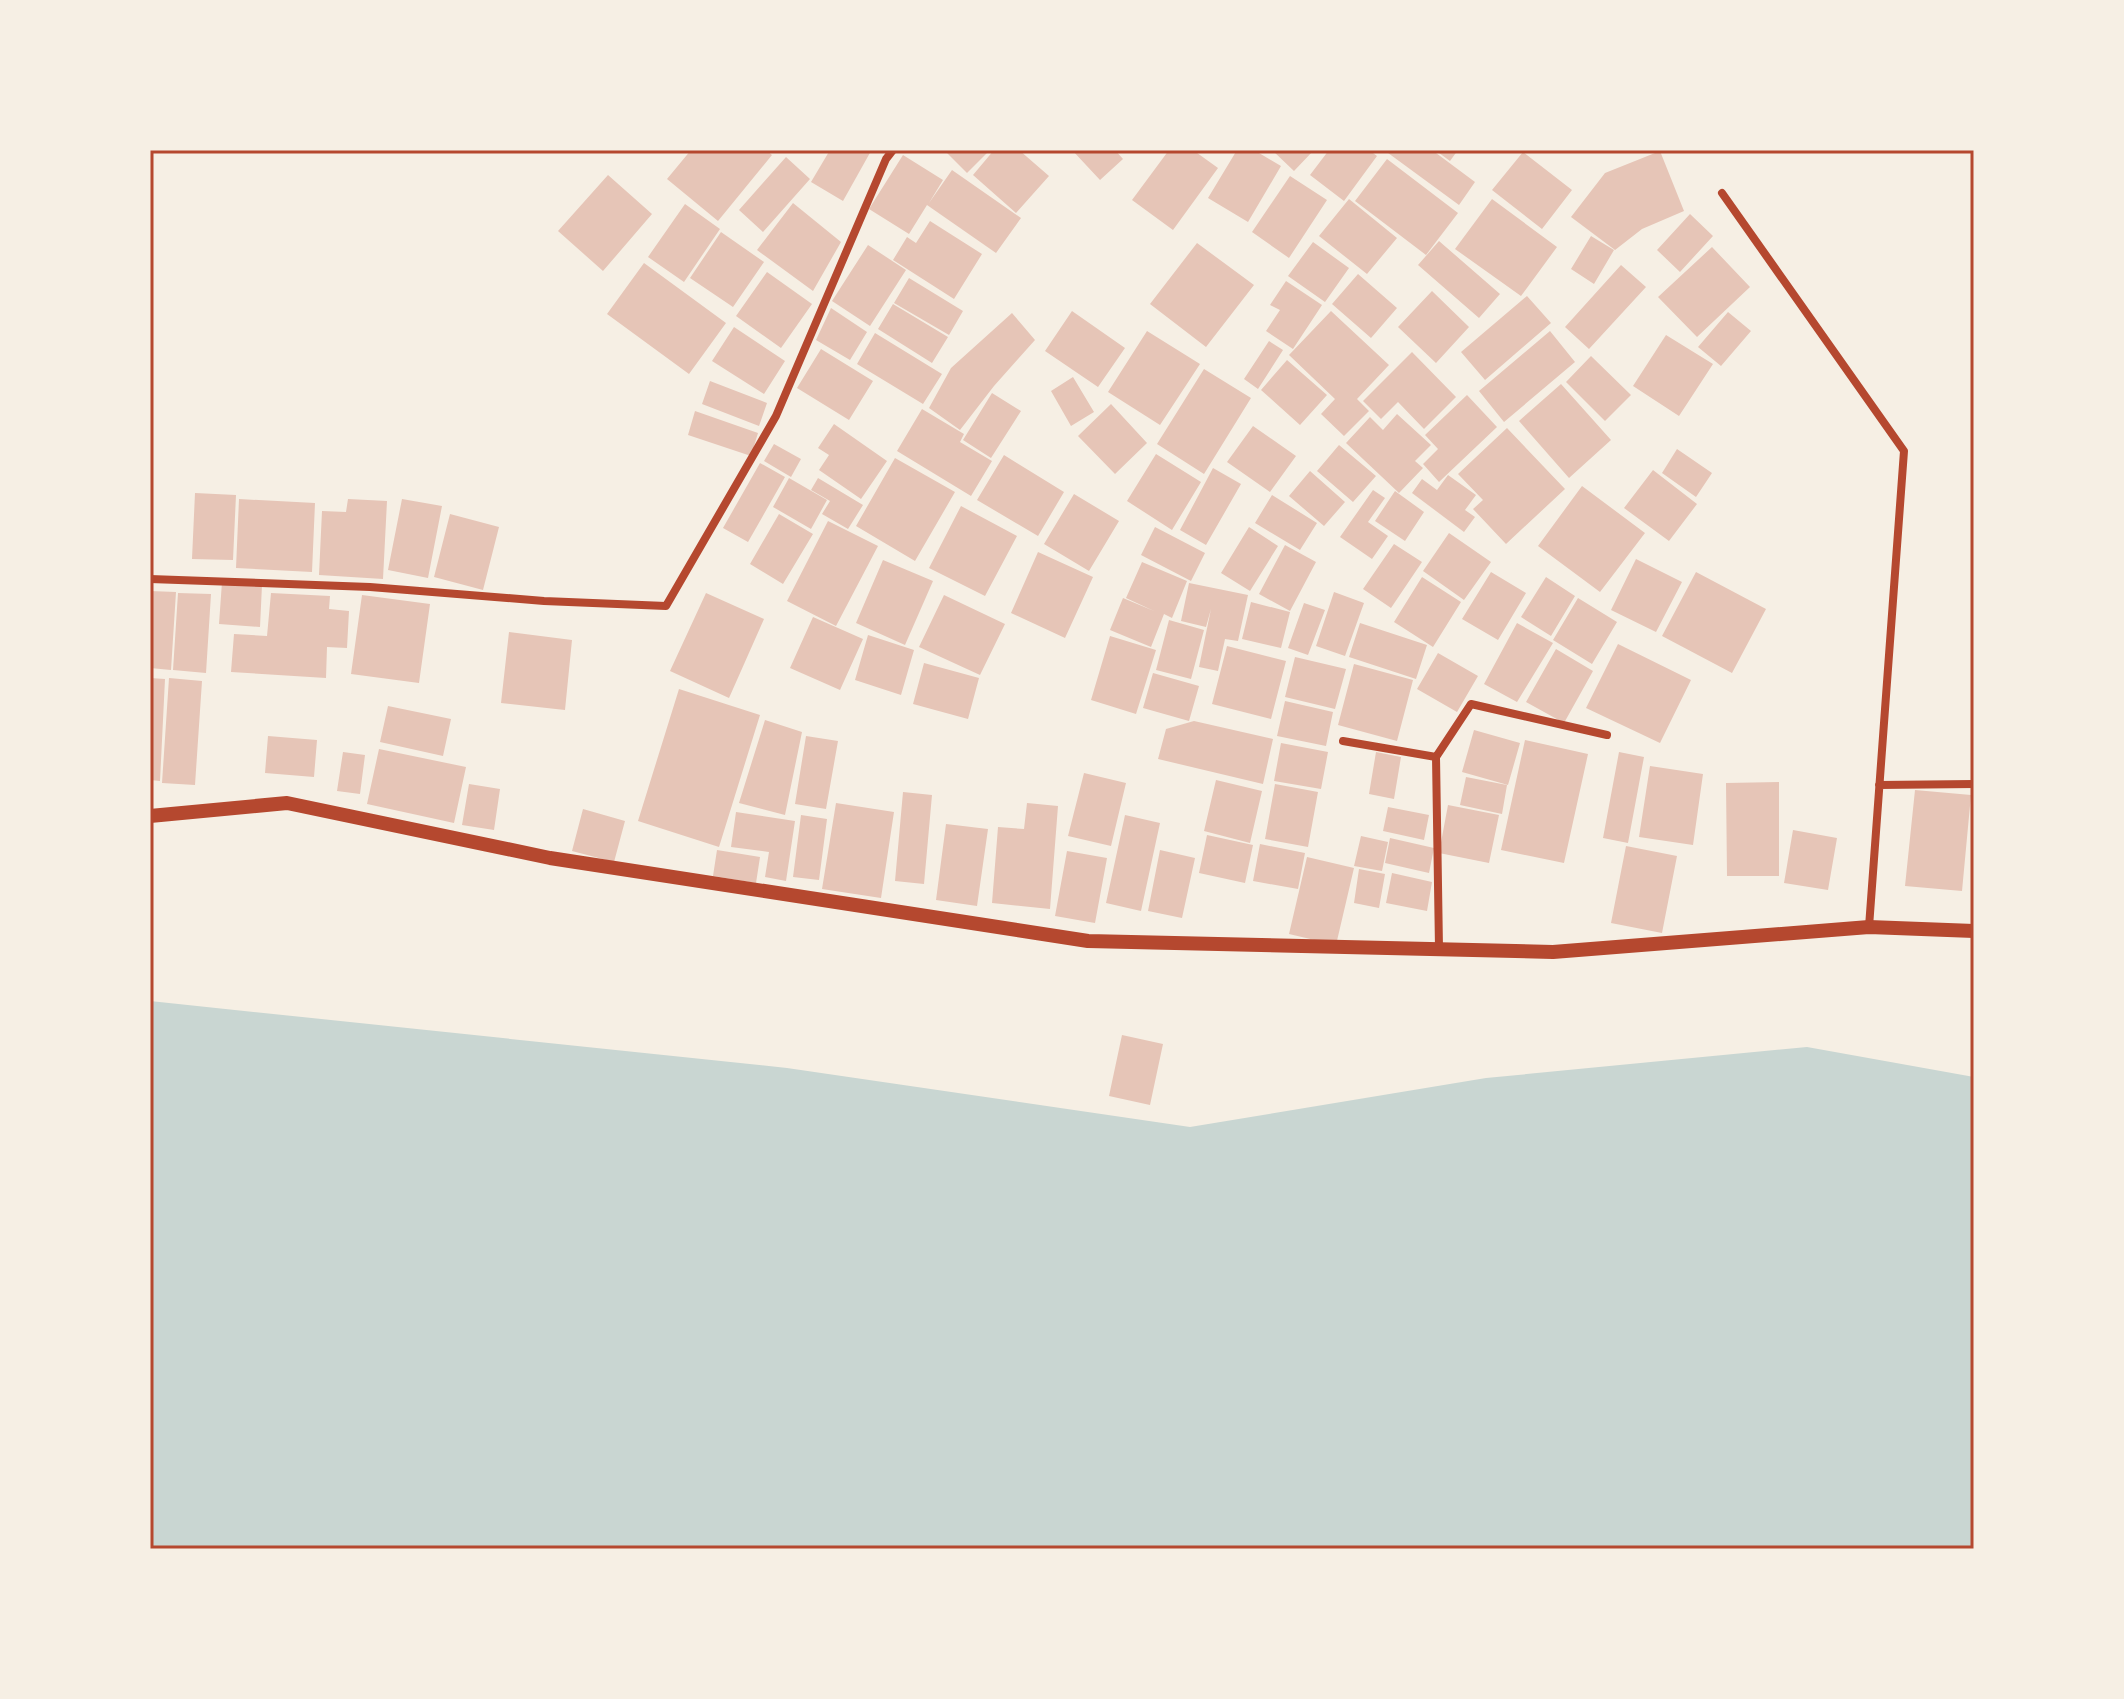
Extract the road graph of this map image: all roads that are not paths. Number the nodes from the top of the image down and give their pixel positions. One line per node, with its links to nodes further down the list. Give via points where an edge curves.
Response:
1 (893, 150): 3 (street, via 776,416 666,606)
2 (1722, 193): 8 (street, via 1904,451)
3 (150, 579)
4 (1607, 735): 6 (street, via 1471,704)
5 (1343, 741): 6 (street)
6 (1436, 757): 12 (street)
7 (1974, 784): 8 (street)
8 (1879, 785): 10 (street)
9 (150, 816): 12 (street, via 287,803 550,858 1088,941)
10 (1869, 927): 11 (street); 12 (street, via 1553,952)
11 (1974, 931)
12 (1439, 948)

